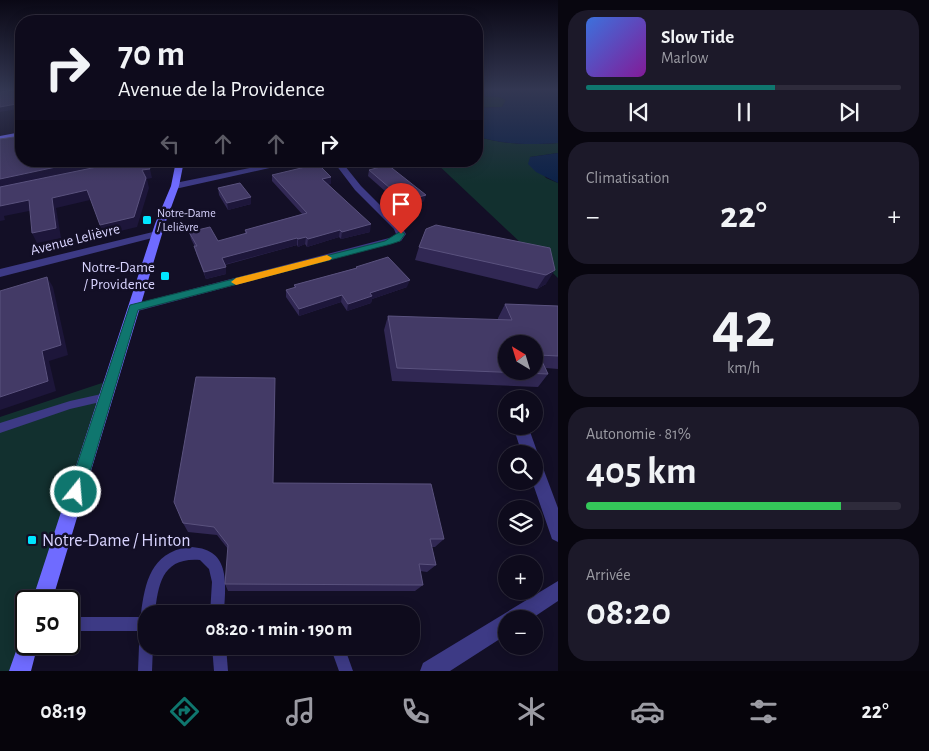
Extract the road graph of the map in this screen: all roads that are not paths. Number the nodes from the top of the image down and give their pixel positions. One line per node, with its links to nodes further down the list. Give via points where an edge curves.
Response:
1 (15, 135): 2 (main road)
2 (0, 138)
3 (132, 167): 7 (street)
4 (179, 167): 8 (main road)
5 (267, 167): 8 (street)
6 (341, 167): 11 (street, via 348,179 398,228 401,234 397,239)
7 (123, 169)
8 (174, 186): 9 (main road)
9 (157, 234): 10 (street, Avenue Lelièvre); 11 (main road)
10 (0, 273)
11 (134, 308): 12 (main road)
12 (106, 397): 13 (lane); 16 (main road)
13 (0, 428)
14 (543, 490): 15 (street)
15 (558, 533)
16 (45, 590)
17 (558, 590): 20 (street)
18 (149, 605): 19 (lane, via 151,584 164,563 185,553 203,554 215,565 219,582)
19 (218, 605)
20 (527, 610)
21 (80, 624): 22 (lane)
22 (138, 624)
23 (498, 628): 32 (street)
24 (25, 655): 28 (main road)
25 (146, 655): 29 (lane)
26 (220, 655): 30 (lane)
27 (341, 655): 31 (lane)
28 (20, 671)
29 (145, 671)
30 (221, 671)
31 (346, 671)
32 (431, 671)

